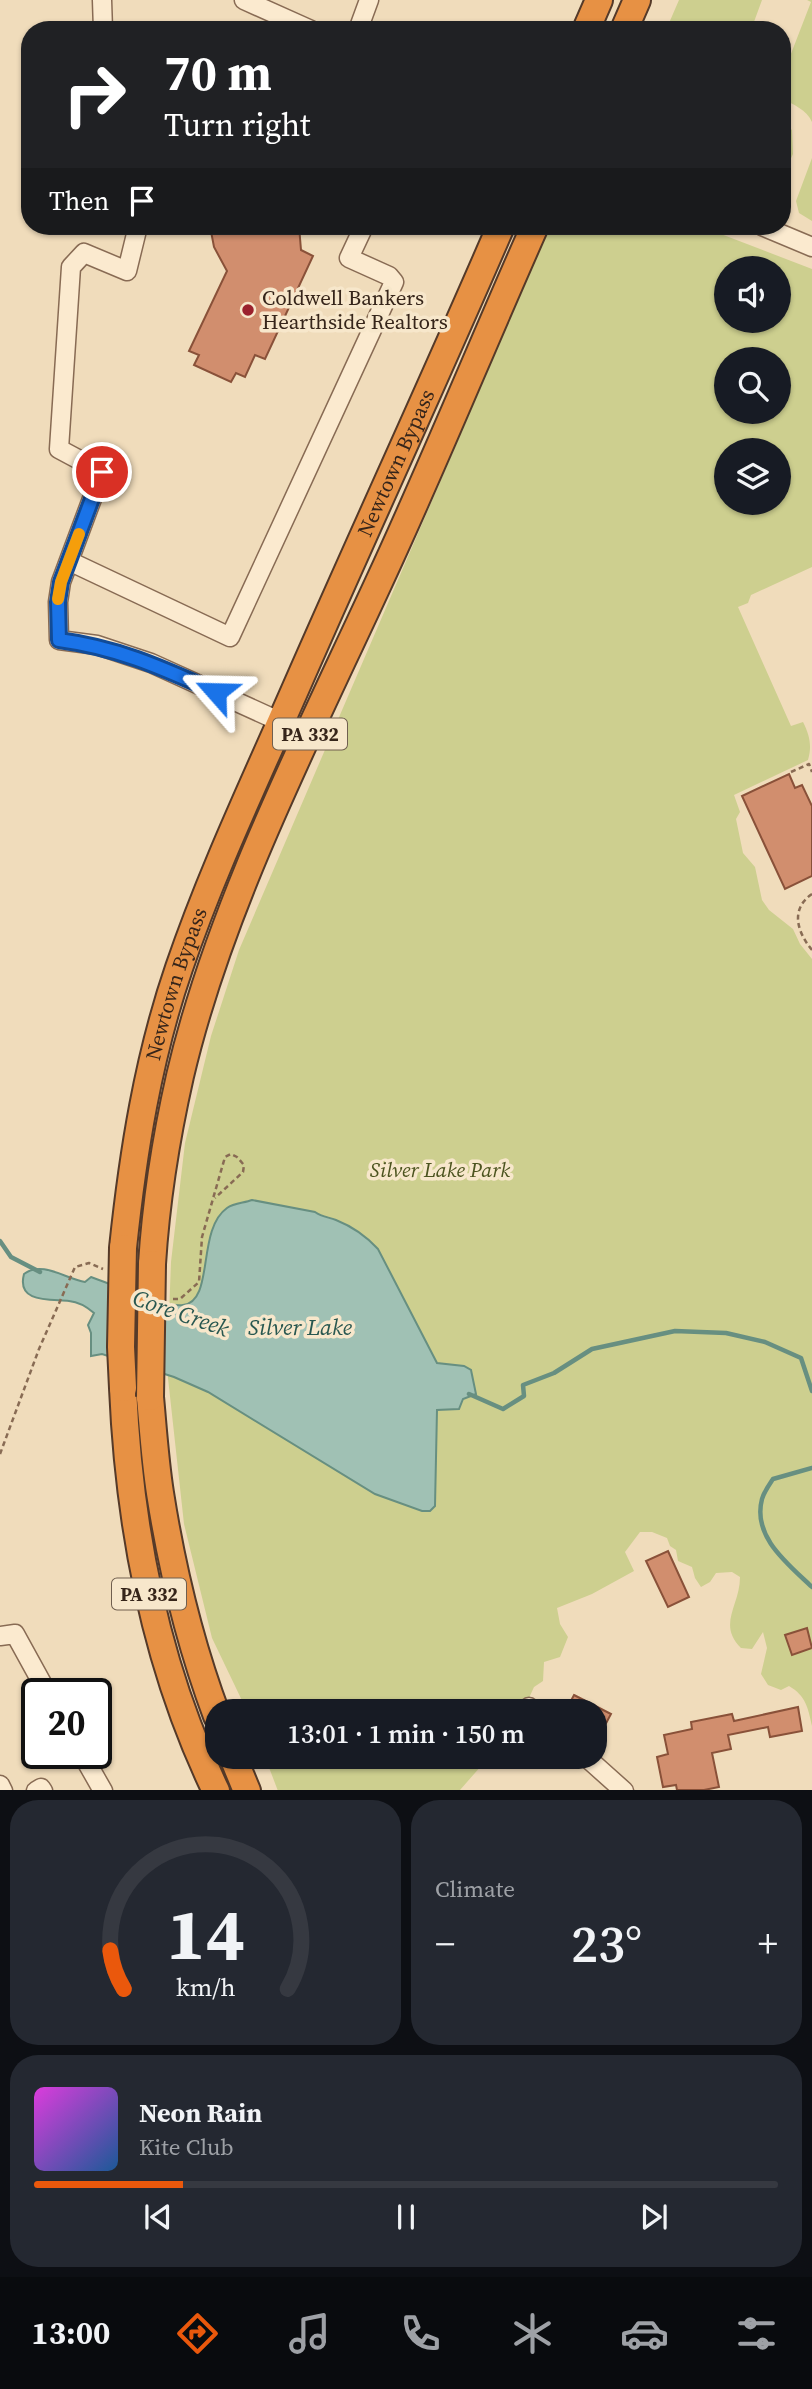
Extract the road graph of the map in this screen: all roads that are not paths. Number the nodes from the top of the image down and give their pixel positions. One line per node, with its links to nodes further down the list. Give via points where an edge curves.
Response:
1 (102, 0): 6 (street)
2 (244, 0): 7 (street)
3 (369, 0): 8 (street)
4 (599, 0): 9 (highway)
5 (637, 0): 10 (highway)
6 (103, 21)
7 (291, 21)
8 (361, 21)
9 (590, 21)
10 (628, 21)
11 (136, 235): 17 (street, via 127,271 84,253 71,267 60,449 102,472)
12 (359, 235): 17 (street, via 349,258 394,282 230,636)
13 (497, 235): 18 (highway, Newtown Bypass / PA 332)
14 (531, 235): 21 (highway, Newtown Bypass / PA 332, bridge, via 274,813 213,967 181,1074 167,1140 152,1264 150,1397 159,1491 178,1589)
15 (783, 235): 16 (street)
16 (812, 247)
17 (69, 561): 18 (street, via 58,602 59,640 97,645 151,663)
18 (281, 722): 28 (highway, Newtown Bypass / PA 332, bridge, via 204,901 170,996 139,1123 123,1248 126,1447 144,1575 171,1678)
19 (0, 1636): 20 (street, via 15,1634)
20 (39, 1678)
21 (211, 1699)
22 (91, 1769): 27 (street)
23 (238, 1769): 29 (highway)
24 (600, 1769): 30 (street)
25 (0, 1785): 26 (street)
26 (3, 1790)
27 (103, 1790)
28 (216, 1790)
29 (247, 1790)
30 (624, 1790)

